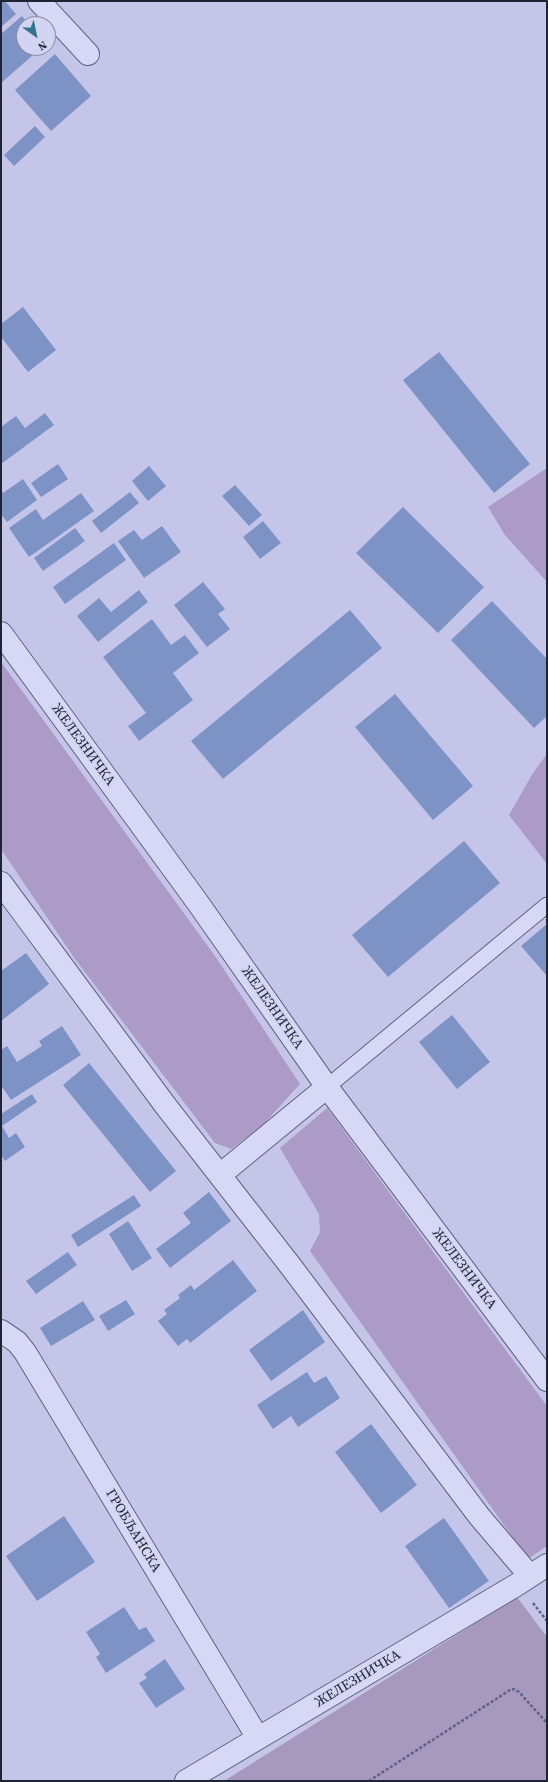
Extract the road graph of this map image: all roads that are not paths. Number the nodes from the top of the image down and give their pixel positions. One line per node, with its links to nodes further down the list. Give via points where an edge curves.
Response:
1 (39, 1): 2 (street)
2 (88, 54)
3 (1, 633): 6 (street, ЖЕЛЕЗНИЧКА, via 198,903)
4 (1, 884): 7 (street, ЖЕЛЕЗНИЧКА, via 160,1099)
5 (547, 905): 6 (lane)
6 (327, 1087): 7 (street); 9 (street, ЖЕЛЕЗНИЧКА)
7 (220, 1175): 10 (street, ЖЕЛЕЗНИЧКА, via 479,1516)
8 (1, 1331): 11 (street, ГРОБЉАНСКА, via 17,1342 25,1352)
9 (547, 1380)
10 (538, 1570): 11 (street, ЖЕЛЕЗНИЧКА)
11 (258, 1738): 12 (street, ЖЕЛЕЗНИЧКА)
12 (186, 1781)

